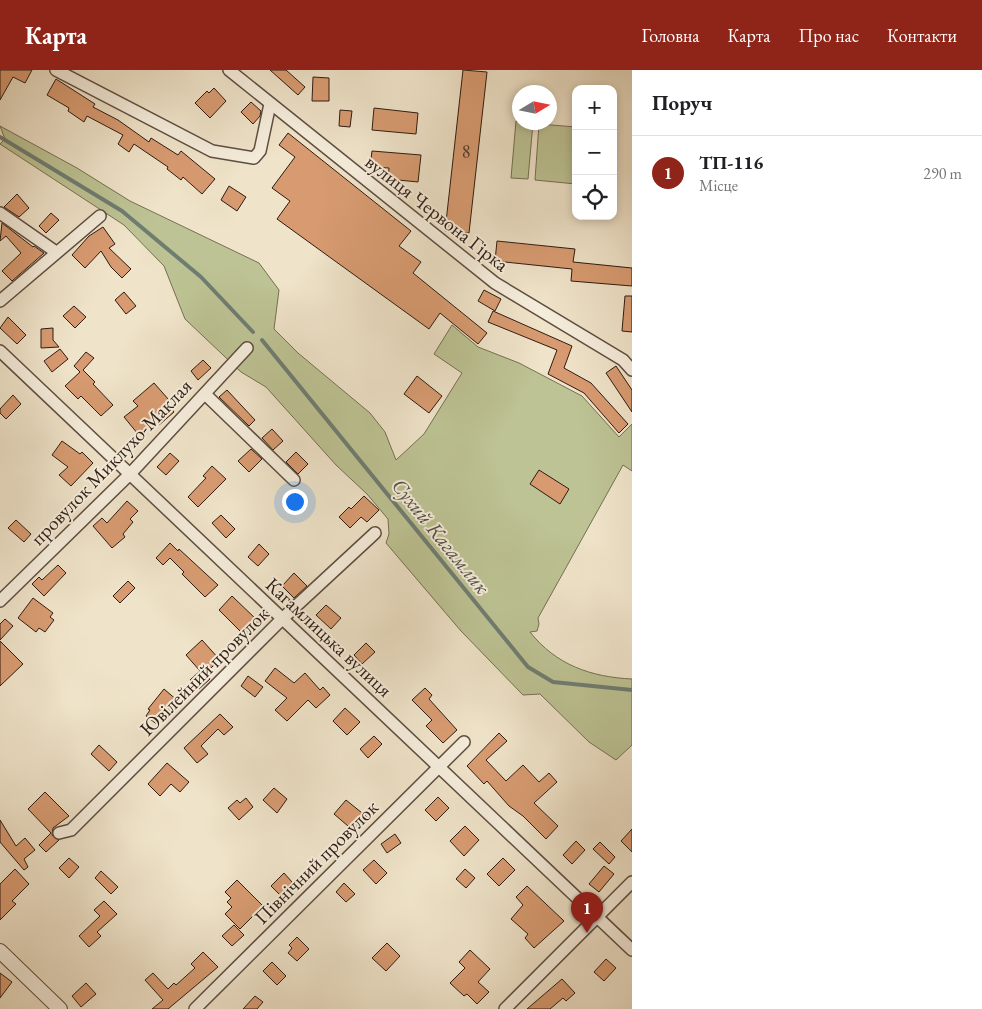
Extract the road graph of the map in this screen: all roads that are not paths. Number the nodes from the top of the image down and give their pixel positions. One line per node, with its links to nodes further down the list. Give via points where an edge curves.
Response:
1 (56, 70): 3 (street, via 212,151 254,158 260,151)
2 (229, 70): 3 (street, вулиця Червона Гірка)
3 (270, 104): 10 (street, вулиця Червона Гірка, via 495,283 623,360)
4 (0, 213): 6 (street)
5 (100, 216): 6 (street)
6 (56, 252): 7 (street)
7 (0, 301)
8 (247, 348): 11 (street, провулок Миклухо-Маклая)
9 (0, 351): 12 (street, Кагамлицька вулиця)
10 (632, 370)
11 (205, 394): 12 (street, провулок Миклухо-Маклая); 13 (street)
12 (130, 474): 15 (street, провулок Миклухо-Маклая); 16 (street, Кагамлицька вулиця)
13 (294, 480)
14 (375, 533): 16 (street, Ювілейний провулок)
15 (0, 601)
16 (282, 618): 18 (street, Кагамлицька вулиця); 19 (street, Ювілейний провулок, via 71,830)
17 (464, 742): 18 (street, Північний провулок)
18 (439, 767): 21 (street, Кагамлицька вулиця); 25 (street, Північний провулок)
19 (59, 832)
20 (632, 882): 21 (street)
21 (596, 916): 22 (street, Кагамлицька вулиця); 26 (street)
22 (632, 950)
23 (0, 951): 24 (street)
24 (60, 1009)
25 (195, 1009)
26 (505, 1009)

